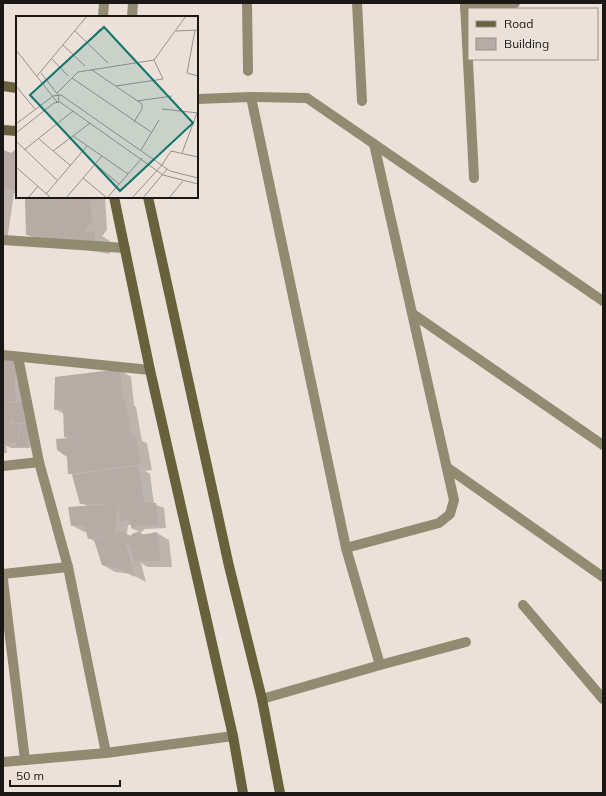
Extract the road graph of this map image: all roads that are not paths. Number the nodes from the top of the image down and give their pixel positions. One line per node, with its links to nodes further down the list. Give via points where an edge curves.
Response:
1 (104, 3): 7 (street)
2 (133, 3): 8 (street)
3 (247, 3): 9 (street)
4 (357, 3): 14 (street)
5 (515, 3): 6 (street)
6 (465, 6): 18 (street)
7 (103, 16)
8 (132, 16)
9 (248, 71)
10 (3, 86): 11 (main road)
11 (16, 88)
12 (251, 97): 13 (street); 17 (street, via 307,98); 32 (street)
13 (198, 99)
14 (362, 101)
15 (3, 130): 16 (main road)
16 (16, 131)
17 (374, 144): 23 (street); 24 (street)
18 (474, 178)
19 (114, 198): 22 (main road)
20 (148, 198): 40 (main road, via 229,566)
21 (3, 240): 22 (street)
22 (125, 248): 27 (main road)
23 (603, 301)
24 (413, 314): 28 (street); 31 (street)
25 (3, 355): 26 (street)
26 (18, 357): 27 (street); 29 (street)
27 (150, 370): 42 (main road)
28 (603, 445)
29 (39, 462): 30 (street); 33 (street)
30 (3, 466)
31 (448, 468): 32 (street, via 454,500 446,519 432,526); 35 (street)
32 (346, 548): 39 (street)
33 (68, 567): 34 (street); 43 (street)
34 (3, 574)
35 (603, 577)
36 (3, 580): 44 (street)
37 (523, 605): 41 (street)
38 (466, 642): 39 (street)
39 (380, 665): 40 (street)
40 (262, 699): 47 (main road)
41 (603, 699)
42 (233, 736): 43 (street); 46 (main road)
43 (106, 753): 44 (street)
44 (25, 760): 45 (street)
45 (3, 762)
46 (243, 793)
47 (280, 793)

